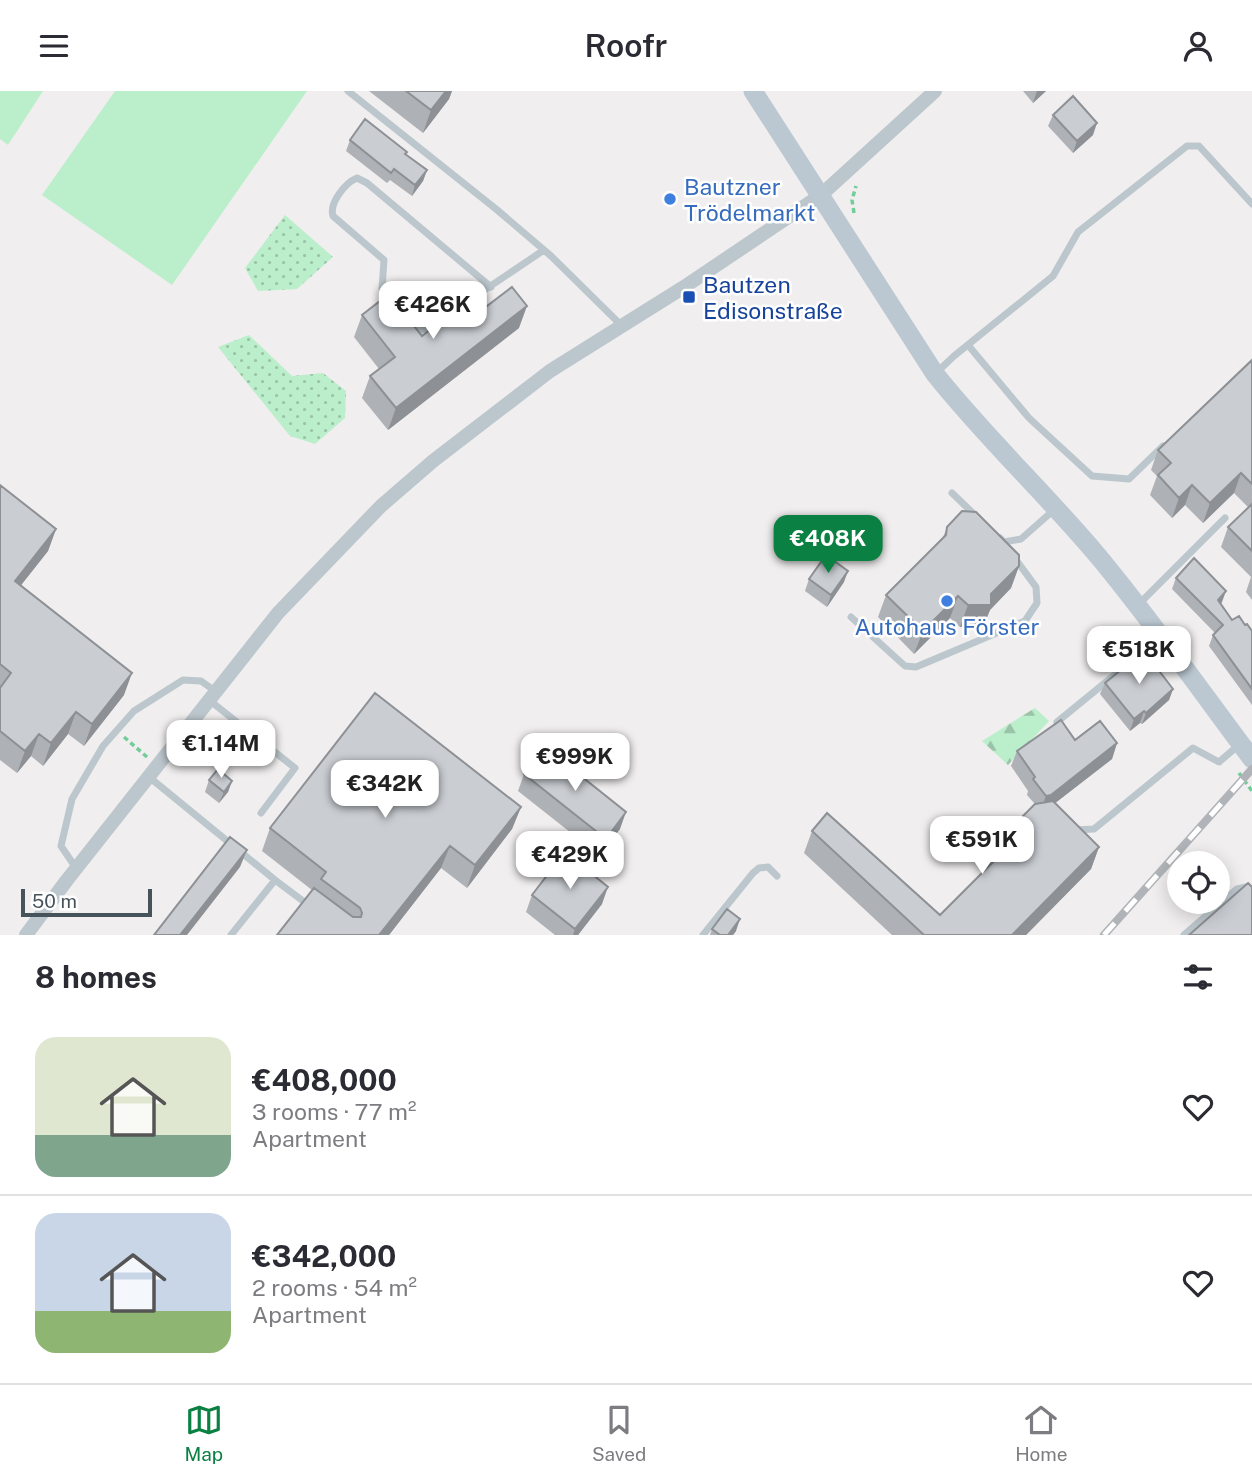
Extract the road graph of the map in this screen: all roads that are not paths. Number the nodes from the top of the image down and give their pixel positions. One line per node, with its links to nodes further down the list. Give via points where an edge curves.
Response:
1 (348, 91): 6 (lane)
2 (753, 91): 4 (main road)
3 (934, 91): 4 (street)
4 (821, 195): 10 (street); 12 (main road)
5 (1252, 204): 11 (lane, via 1199,146 1187,146 1078,232 1053,276)
6 (544, 250): 7 (lane); 10 (lane)
7 (491, 287): 8 (lane, via 357,178 331,210 384,260 382,289); 9 (lane, via 428,328 419,331)
8 (396, 308)
9 (403, 317)
10 (621, 325): 23 (street, via 490,415 381,506 278,613)
11 (968, 345): 12 (lane); 13 (lane, via 1029,418 1093,477 1129,479)
12 (935, 375): 15 (main road)
13 (1167, 442)
14 (952, 493): 17 (lane)
15 (1056, 508): 19 (lane, via 1021,539); 20 (main road)
16 (1225, 518): 20 (lane)
17 (982, 521)
18 (992, 531): 19 (lane)
19 (1004, 542): 21 (lane, via 1036,587 1037,603 1025,621 916,667 905,666)
20 (1138, 605): 22 (main road)
21 (851, 617)
22 (1161, 637): 24 (lane); 25 (main road)
23 (212, 695): 26 (street); 27 (lane, via 295,768); 29 (lane, via 201,681 183,680 134,711 103,746 72,799 61,846)
24 (1057, 722)
25 (1246, 751): 28 (lane, via 1219,762 1193,748 1094,829)
26 (153, 771): 29 (street); 31 (lane)
27 (261, 813)
28 (1071, 830)
29 (76, 868): 34 (street)
30 (777, 876): 36 (lane, via 768,867 759,868)
31 (275, 880): 33 (lane); 35 (lane)
32 (1252, 889): 37 (lane, via 1237,890)
33 (317, 911)
34 (26, 935)
35 (231, 935)
36 (703, 935)
37 (1184, 935)

